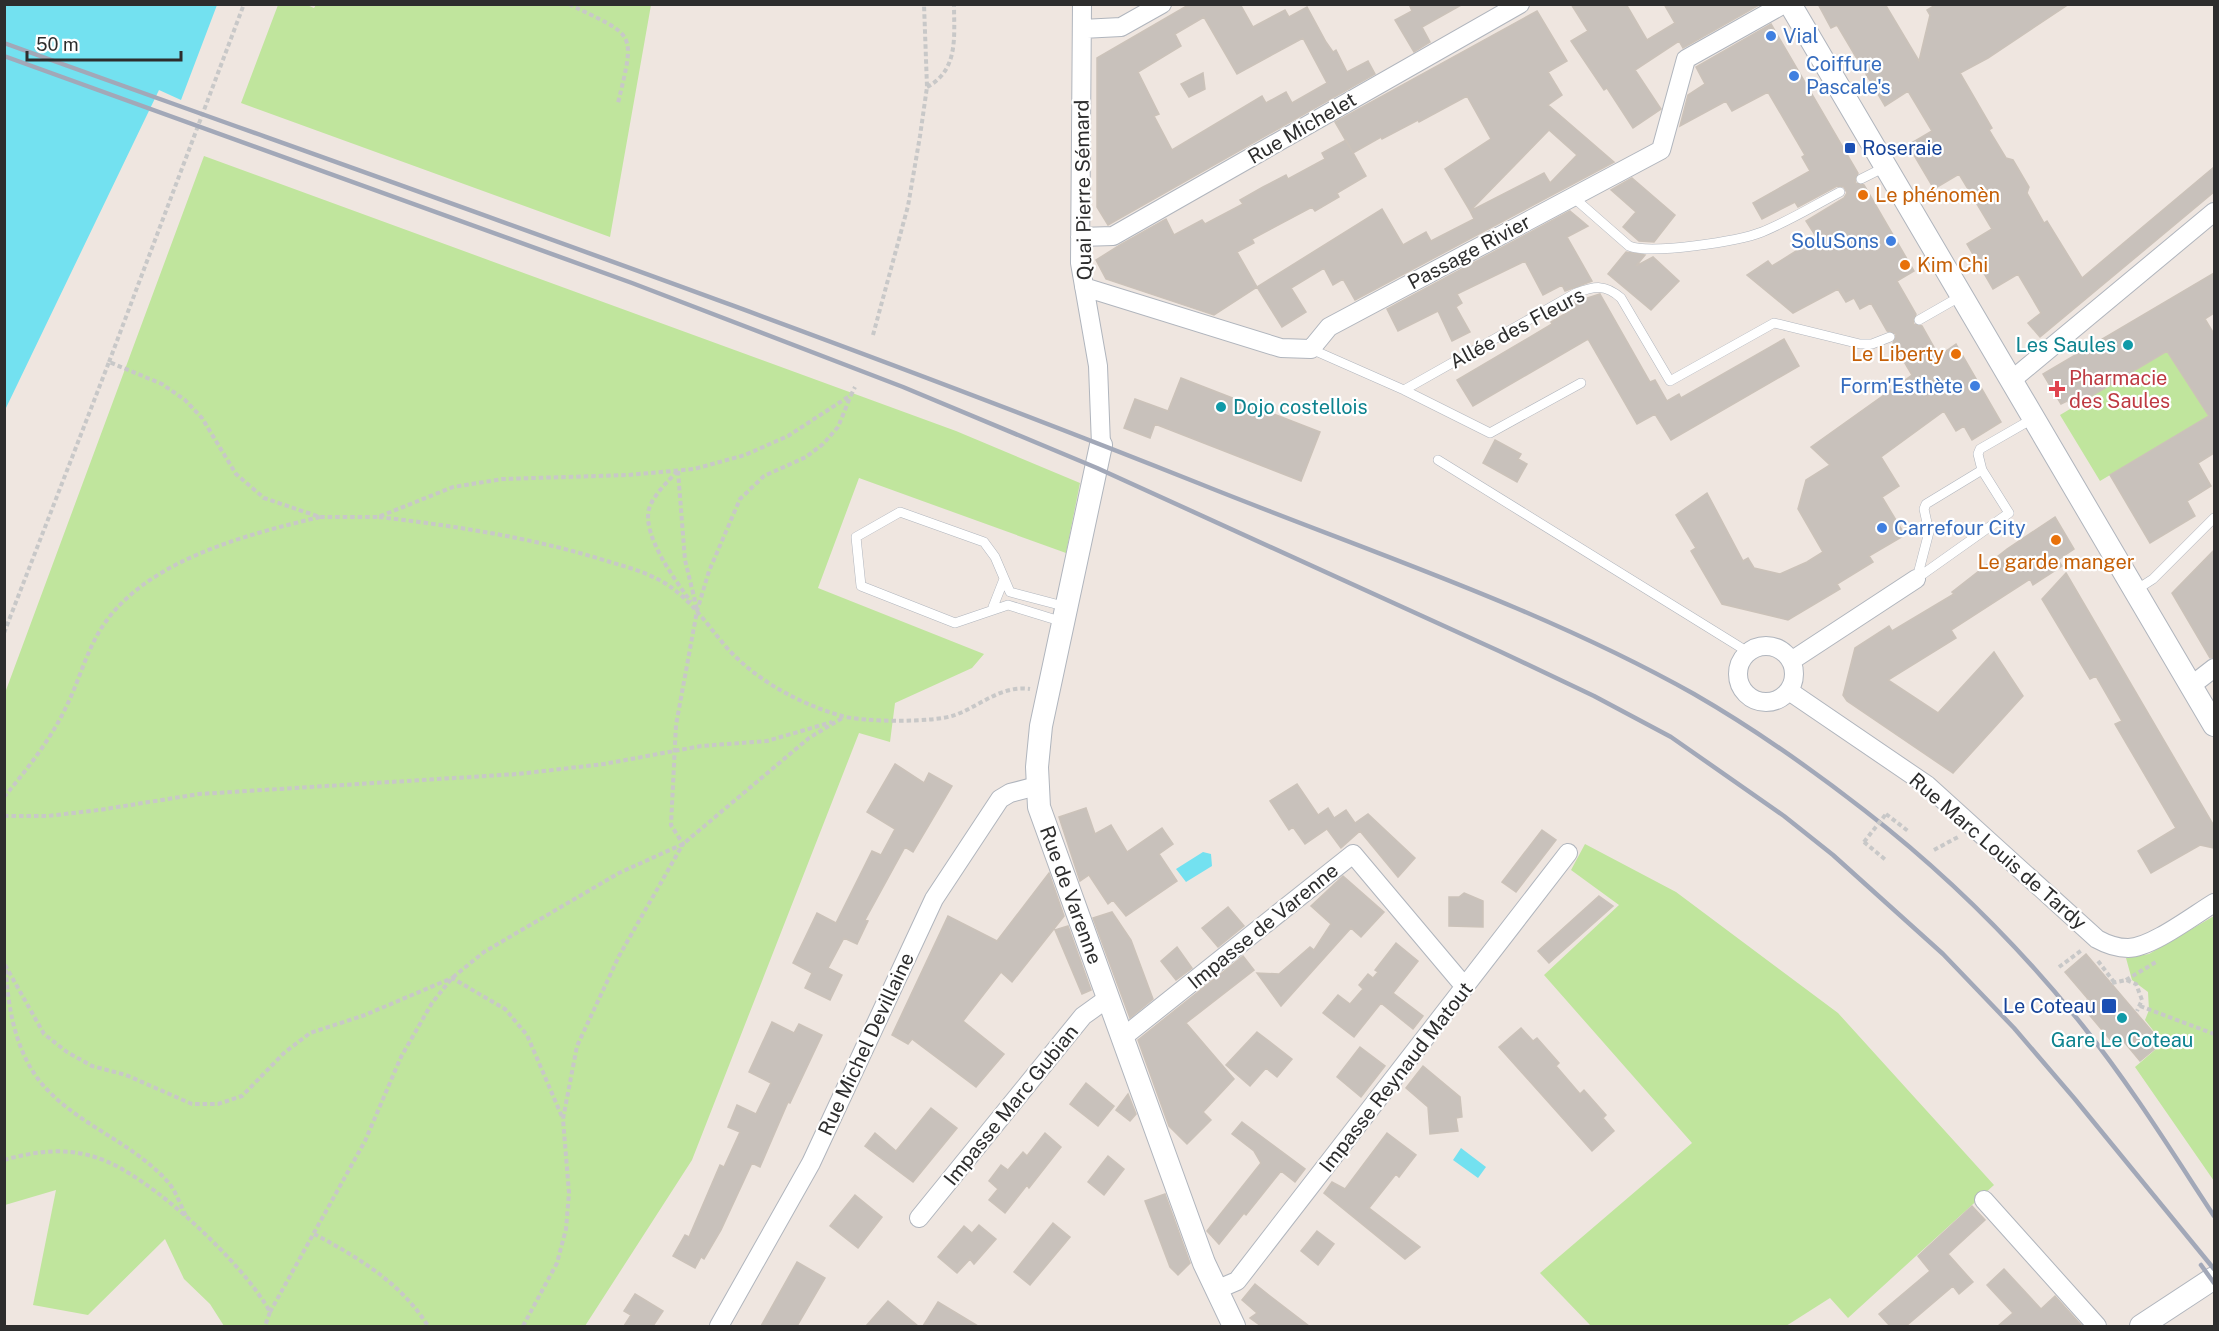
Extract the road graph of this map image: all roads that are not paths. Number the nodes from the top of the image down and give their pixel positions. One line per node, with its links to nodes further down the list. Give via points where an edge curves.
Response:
1 (1082, 4): 6 (street, Quai Pierre Sémard)
2 (1162, 4): 6 (street, via 1121,27)
3 (1520, 4): 12 (street, Rue Michelet, via 1113,236)
4 (1784, 4): 10 (street, Passage Rivier, via 1686,59 1661,150)
5 (1790, 4): 7 (street)
6 (1082, 29): 12 (street, Quai Pierre Sémard)
7 (1885, 167): 8 (lane); 14 (street)
8 (1861, 179)
9 (1840, 192): 10 (lane, via 1760,233 1640,251 1629,246)
10 (1573, 197): 17 (street, Passage Rivier, via 1329,327)
11 (2214, 212): 18 (street)
12 (1080, 237): 13 (street, Quai Pierre Sémard)
13 (1084, 287): 17 (street, via 1281,348); 22 (street, Quai Pierre Sémard, via 1098,366)
14 (1962, 296): 15 (lane); 18 (street)
15 (1919, 320)
16 (1890, 337): 20 (lane, Allée des Fleurs, via 1860,344 1774,323 1670,381 1621,298 1601,286 1576,293)
17 (1311, 349): 20 (lane)
18 (2013, 379): 21 (street)
19 (1581, 383): 20 (lane, via 1490,433)
20 (1404, 390)
21 (2034, 418): 24 (lane, via 1980,449 1977,454); 28 (street)
22 (1101, 445): 30 (street, Rue de Varenne)
23 (1438, 460): 31 (lane)
24 (1982, 470): 27 (lane, via 1926,504 1929,532); 27 (lane, via 2009,513)
25 (2214, 518): 28 (lane)
26 (1004, 579): 29 (lane); 29 (lane, via 984,543 900,512 856,537 861,586 955,623); 30 (lane, via 1010,592)
27 (1916, 579): 32 (street)
28 (2136, 591): 34 (street)
29 (993, 608): 30 (lane, via 1008,605)
30 (1065, 615): 37 (street, Rue de Varenne, via 1038,748)
31 (1748, 652): 32 (street, via 1766,646 1785,653); 35 (street, via 1737,671 1742,691 1761,703 1781,698)
32 (1791, 661): 35 (street, via 1794,676)
33 (2214, 668): 34 (street)
34 (2192, 685): 36 (street)
35 (1789, 691): 39 (street, Rue Marc Louis de Tardy, via 1927,785 2091,943 2128,948 2144,945)
36 (2214, 725)
37 (1037, 786): 41 (street, Rue de Varenne, via 1044,823); 47 (street, Rue Michel Devillaine, via 1010,793 1000,800 934,899 811,1163)
38 (1568, 853): 40 (street, Impasse Reynaud Matout)
39 (2214, 903)
40 (1465, 987): 42 (street, Impasse de Varenne, via 1353,854); 46 (street, Impasse Reynaud Matout, via 1237,1281)
41 (1108, 998): 42 (street, Rue de Varenne); 44 (street, Impasse Marc Gubian, via 1083,1016)
42 (1122, 1038): 46 (street, Rue de Varenne)
43 (1984, 1200): 49 (street)
44 (919, 1218)
45 (2214, 1278): 50 (street)
46 (1216, 1290): 48 (street, Rue de Varenne)
47 (719, 1326)
48 (1234, 1326)
49 (2097, 1326)
50 (2141, 1326)

